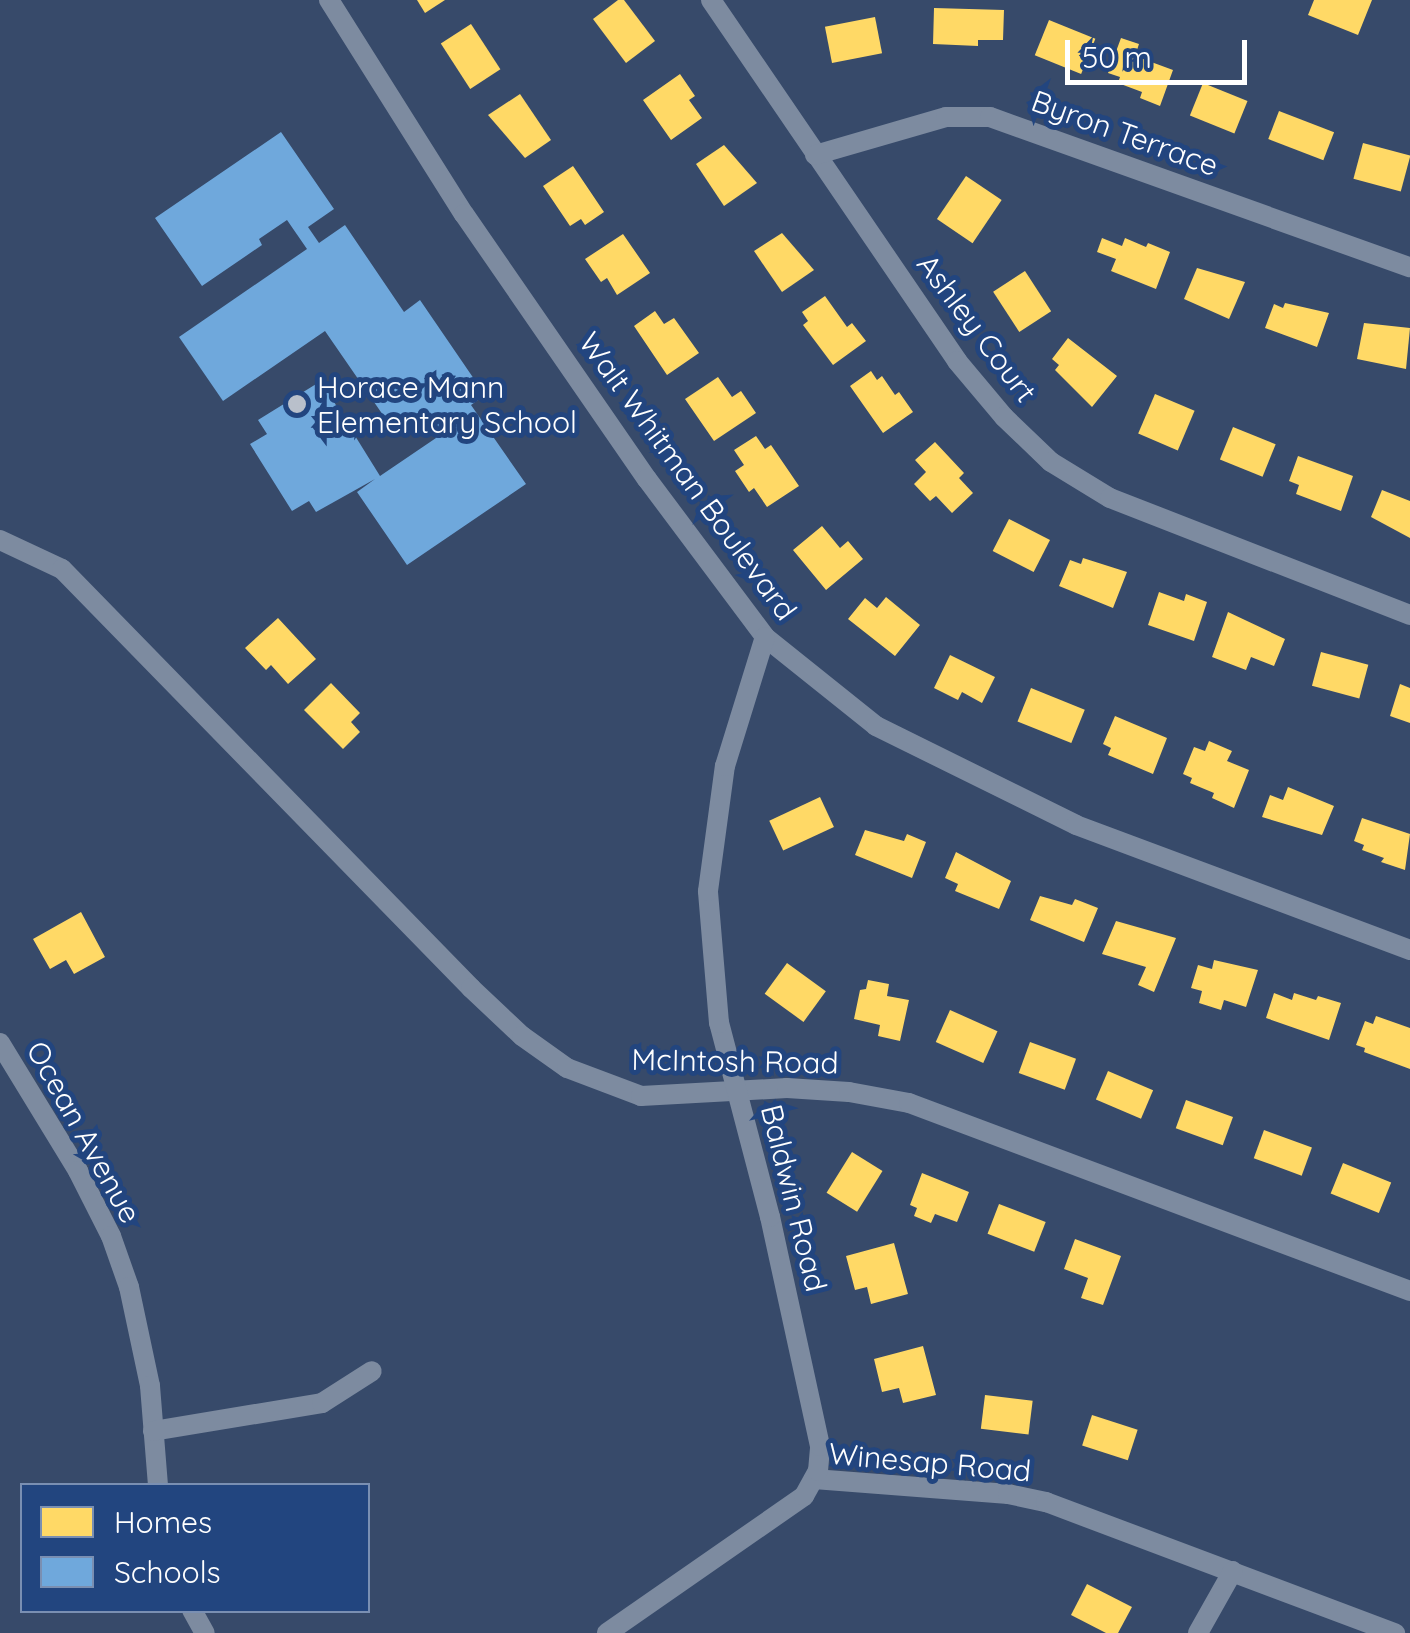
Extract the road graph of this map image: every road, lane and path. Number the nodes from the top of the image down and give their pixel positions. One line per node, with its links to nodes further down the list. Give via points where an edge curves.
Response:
1 (330, 0): 7 (street, Walt Whitman Boulevard, via 464,214)
2 (711, 0): 3 (street, Ashley Court)
3 (815, 155): 4 (street, Byron Terrace, via 946,117 990,117); 6 (street, Ashley Court, via 956,360 1051,462 1110,498)
4 (1410, 268)
5 (0, 540): 10 (street, McIntosh Road, via 62,568 522,1036 608,1088 641,1096)
6 (1410, 615)
7 (765, 638): 8 (street, Walt Whitman Boulevard, via 876,726 1076,825); 10 (street, Baldwin Road, via 726,766 708,891 720,1023)
8 (1410, 950)
9 (0, 1044): 13 (street, Ocean Avenue, via 111,1236 129,1287)
10 (737, 1091): 11 (street, McIntosh Road, via 849,1092 910,1104); 14 (street, Baldwin Road, via 820,1446)
11 (1410, 1291)
12 (372, 1371): 13 (street, via 322,1403)
13 (154, 1431): 15 (street, Ocean Avenue)
14 (814, 1479): 16 (street, Winesap Road, via 1027,1498); 17 (street, Winesap Road, via 804,1496 761,1529)
15 (158, 1483)
16 (1233, 1571): 18 (street); 19 (street, Winesap Road)
17 (608, 1633)
18 (1198, 1633)
19 (1396, 1633)

